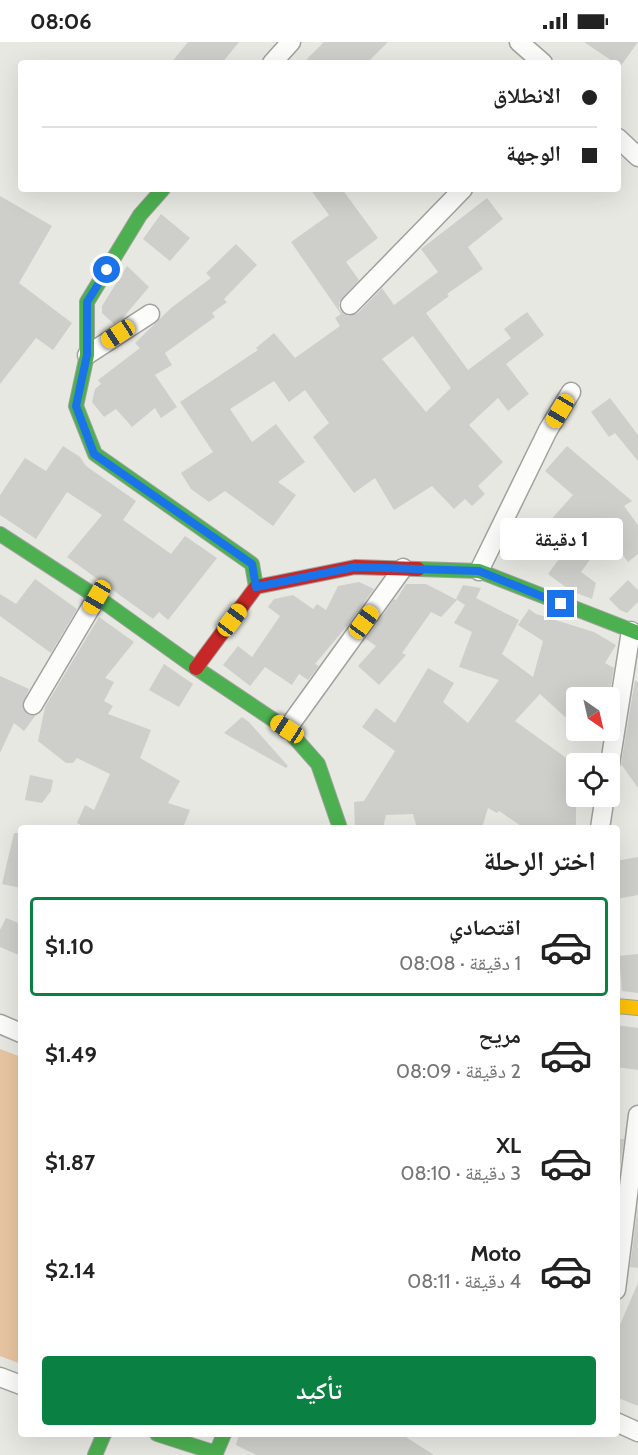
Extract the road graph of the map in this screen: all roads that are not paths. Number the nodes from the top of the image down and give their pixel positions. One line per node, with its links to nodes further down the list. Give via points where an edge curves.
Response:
1 (291, 42): 3 (street)
2 (519, 42): 4 (street)
3 (275, 60)
4 (540, 60)
5 (621, 141): 6 (street)
6 (638, 157)
7 (160, 192): 11 (street, via 140,215 87,302)
8 (460, 192): 9 (street)
9 (351, 305)
10 (150, 314): 11 (street)
11 (87, 355): 16 (street, via 76,406 94,454 252,564)
12 (571, 392): 15 (street, via 548,430)
13 (0, 534): 17 (street)
14 (403, 568): 15 (street); 16 (street, via 355,567); 21 (street)
15 (479, 571): 18 (street)
16 (256, 587): 19 (street)
17 (97, 597): 19 (street); 20 (street)
18 (635, 632): 22 (street)
19 (196, 668): 21 (street)
20 (33, 705)
21 (287, 729): 24 (street, via 318,764)
22 (612, 753)
23 (603, 807): 25 (street)
24 (339, 825)
25 (600, 825)
26 (620, 1006): 27 (street)
27 (638, 1008)
28 (0, 1024): 29 (street)
29 (18, 1032)
30 (638, 1115): 31 (street)
31 (620, 1258)
32 (0, 1377): 33 (street)
33 (18, 1384)
34 (620, 1424): 35 (street)
35 (638, 1432)
36 (103, 1437): 40 (street)
37 (166, 1437): 39 (street)
38 (223, 1437): 39 (street)
39 (218, 1454)
40 (96, 1455)

